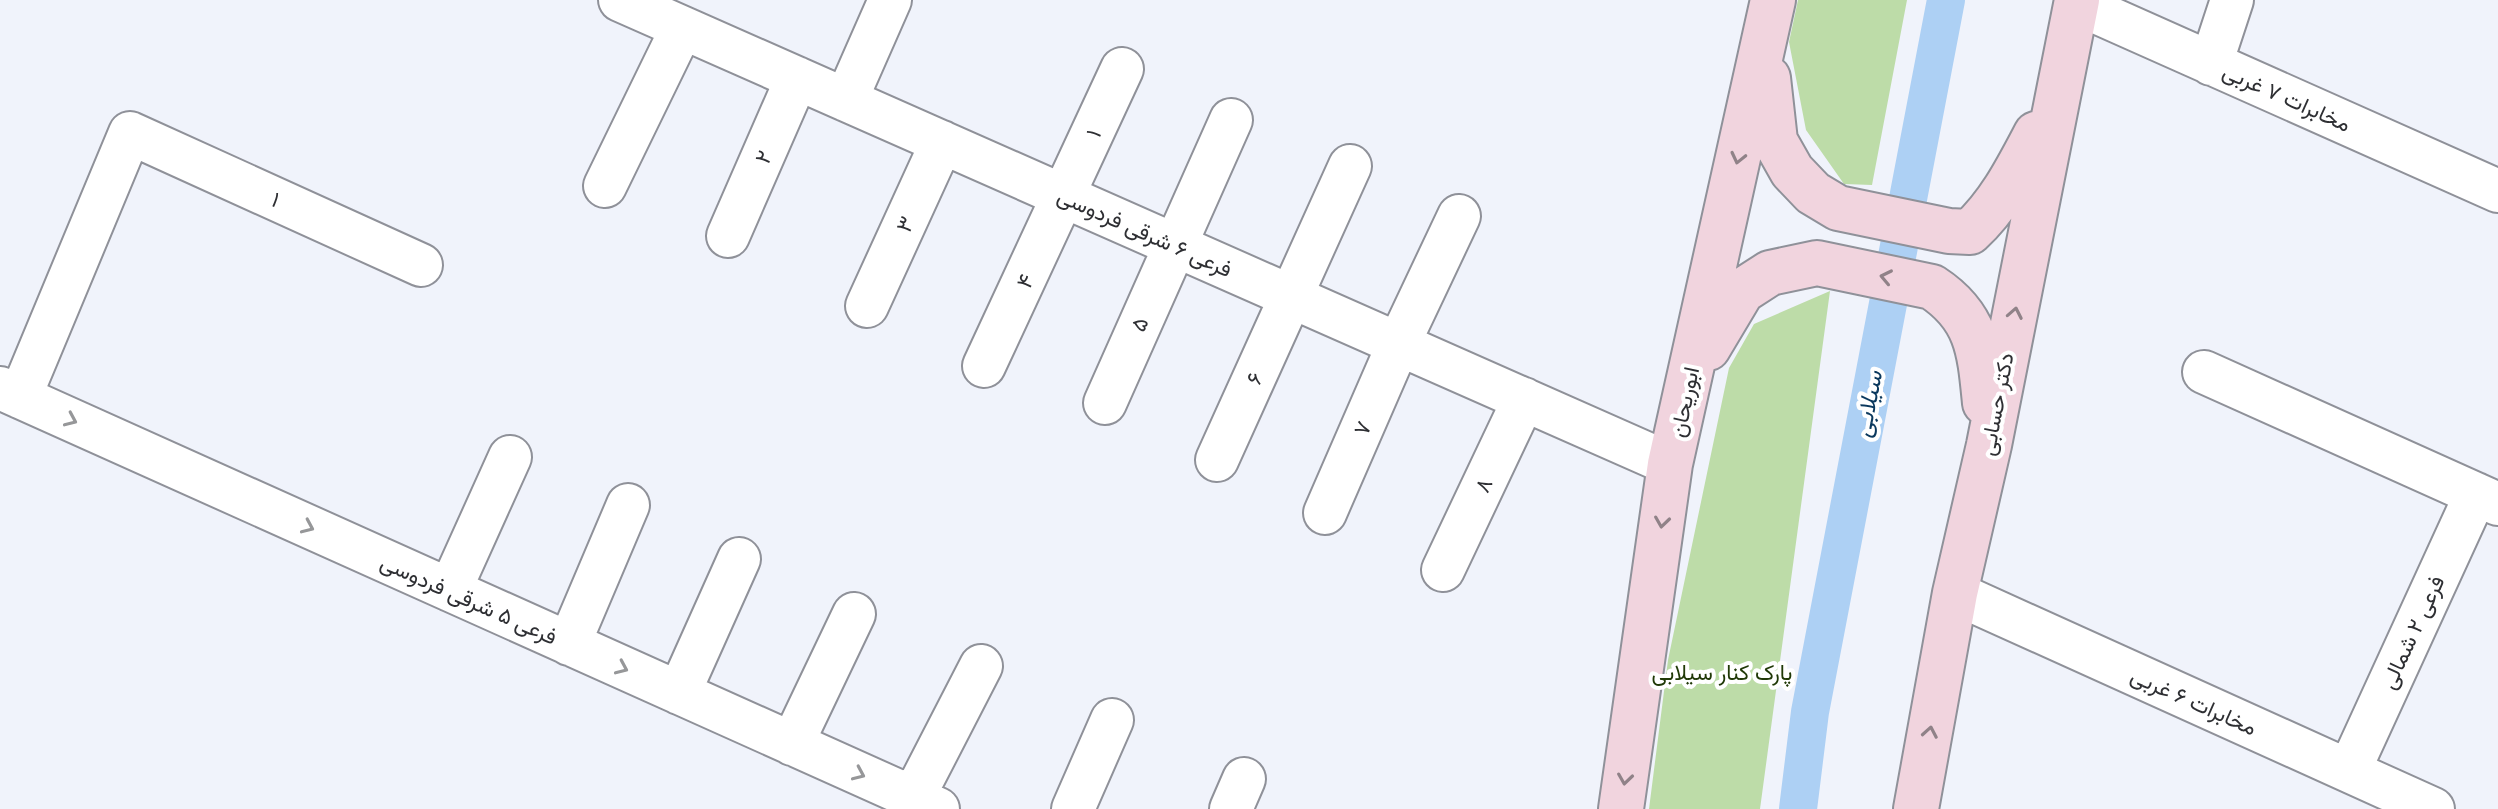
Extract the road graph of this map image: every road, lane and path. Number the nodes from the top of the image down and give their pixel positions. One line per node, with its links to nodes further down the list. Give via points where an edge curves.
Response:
1 (620, 0): 6 (street, فرعی ۶ شرقی فردوسی)
2 (890, 0): 12 (street)
3 (1773, 0): 7 (main road, ابوریحان)
4 (2232, 0): 8 (street)
5 (2077, 2): 8 (street, مخابرات ۷ غربی); 11 (main road, دکتر حسابی)
6 (682, 28): 10 (street, فرعی ۶ شرقی فردوسی); 16 (street)
7 (1764, 44): 11 (main road, via 1775,141 1801,182 1838,208 1949,231 1970,232 1987,216 2006,191); 28 (main road, ابوریحان, one-way to 28)
8 (2211, 64): 17 (street, مخابرات ۷ غربی)
9 (1122, 69): 18 (street, ۱)
10 (797, 78): 12 (street, فرعی ۶ شرقی فردوسی); 20 (street, ۲)
11 (2057, 94): 32 (main road, دکتر حسابی, one-way to 11)
12 (846, 100): 14 (street, فرعی ۶ شرقی فردوسی)
13 (1231, 120): 21 (street)
14 (942, 142): 18 (street, فرعی ۶ شرقی فردوسی); 24 (street, ۳)
15 (1350, 166): 23 (street)
16 (605, 186)
17 (2498, 191)
18 (1065, 196): 21 (street, فرعی ۶ شرقی فردوسی); 26 (street, ۴)
19 (1459, 216): 25 (street)
20 (728, 236)
21 (1174, 244): 23 (street, فرعی ۶ شرقی فردوسی); 31 (street, ۵)
22 (421, 265): 29 (street, ۱, via 130,133)
23 (1291, 296): 25 (street, فرعی ۶ شرقی فردوسی); 34 (street, ۶)
24 (867, 306)
25 (1399, 343): 30 (street, فرعی ۶ شرقی فردوسی); 38 (street, ۷)
26 (984, 366)
27 (2204, 372): 36 (street)
28 (1688, 382): 32 (main road, one-way to 28, via 1974,334 1956,306 1932,287 1817,263 1770,273 1742,291); 35 (main road, ابوریحان)
29 (10, 392): 41 (street, فرعی ۵ شرقی فردوسی, one-way to 41)
30 (1524, 399): 35 (street, فرعی ۶ شرقی فردوسی); 40 (street, ۸)
31 (1105, 403)
32 (1989, 445): 42 (main road, دکتر حسابی)
33 (510, 457): 41 (street)
34 (1217, 460)
35 (1670, 464): 52 (main road, ابوریحان, one-way to 52)
36 (2487, 499): 49 (street, فرعی ۲ شمالی)
37 (628, 505): 44 (street)
38 (1325, 513)
39 (739, 559): 46 (street)
40 (1443, 570)
41 (450, 590): 44 (street, فرعی ۵ شرقی فردوسی)
42 (1955, 593): 49 (street, مخابرات ۶ غربی); 53 (main road, دکتر حسابی, one-way to 42)
43 (854, 614): 48 (street)
44 (569, 644): 46 (street, فرعی ۵ شرقی فردوسی, one-way to 46)
45 (981, 666): 50 (street)
46 (679, 693): 48 (street, فرعی ۵ شرقی فردوسی)
47 (1112, 720): 51 (street)
48 (792, 744): 50 (street, فرعی ۵ شرقی فردوسی, one-way to 50)
49 (2349, 771): 54 (street, مخابرات ۶ غربی)
50 (925, 803)
51 (1073, 809)
52 (1621, 809)
53 (1916, 809)
54 (2433, 809)

